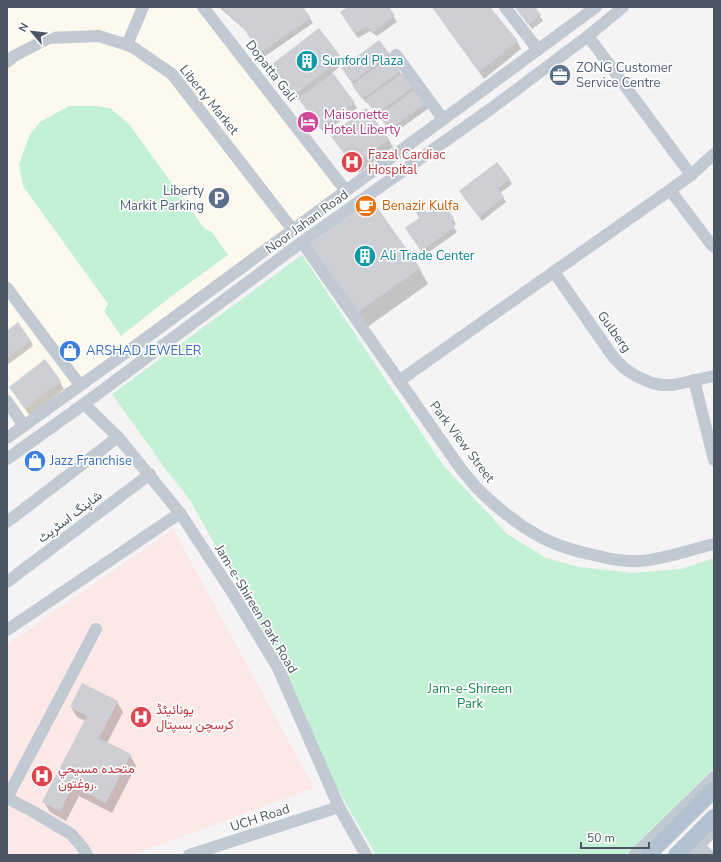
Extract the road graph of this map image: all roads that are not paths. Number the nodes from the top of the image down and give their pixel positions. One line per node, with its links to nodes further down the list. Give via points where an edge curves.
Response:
1 (143, 7): 7 (street)
2 (203, 7): 15 (street, Dopatta Gali)
3 (505, 7): 8 (street)
4 (596, 7): 8 (street, Noor Jahan Road)
5 (623, 7): 6 (street, Noor Jahan Road)
6 (588, 36): 13 (street); 17 (street, Noor Jahan Road, via 492,108)
7 (127, 45): 10 (street, Liberty Market, via 99,36 50,38); 16 (street, Liberty Market, via 172,74)
8 (538, 50): 11 (street, Noor Jahan Road)
9 (396, 55): 11 (street)
10 (7, 62)
11 (443, 119): 15 (street, Noor Jahan Road)
12 (714, 154): 13 (street)
13 (691, 175): 14 (street)
14 (670, 190): 18 (street); 19 (street)
15 (346, 191): 16 (street, Noor Jahan Road)
16 (293, 230): 24 (street, Noor Jahan Road)
17 (302, 242): 23 (street, Park View Street); 26 (street, Noor Jahan Road)
18 (714, 247)
19 (554, 272): 22 (street, Gulberg, via 614,358 624,368 636,376 662,385); 23 (street)
20 (7, 288): 24 (street)
21 (714, 376): 22 (street, Gulberg)
22 (694, 380): 31 (street)
23 (399, 381): 35 (street, Park View Street, via 478,489 495,505 537,535 585,553 621,561 668,557)
24 (80, 385): 27 (street, Noor Jahan Road)
25 (7, 401): 27 (street)
26 (84, 404): 28 (street, Jam-e-Shireen Park Road); 30 (street, Noor Jahan Road)
27 (24, 426): 29 (street, Noor Jahan Road)
28 (118, 437): 32 (street, Jam-e-Shireen Park Road); 34 (street)
29 (7, 438)
30 (7, 459)
31 (714, 460)
32 (150, 474): 33 (street, Jam-e-Shireen Park Road); 36 (street, شاپنگ اسٹریٹ)
33 (180, 513): 37 (street); 44 (street, Jam-e-Shireen Park Road, via 278,668)
34 (7, 522)
35 (714, 544)
36 (7, 582)
37 (50, 601): 39 (street); 40 (street, via 38,614)
38 (96, 629): 43 (street)
39 (7, 630)
40 (7, 633)
41 (714, 777): 51 (street)
42 (714, 790): 52 (main road)
43 (7, 798): 48 (street, via 71,834)
44 (339, 807): 49 (street, UCH Road); 50 (street, Jam-e-Shireen Park Road)
45 (714, 817): 53 (main road)
46 (714, 830): 47 (street)
47 (699, 846): 54 (street); 55 (street)
48 (87, 855)
49 (189, 855)
50 (366, 855)
51 (634, 855)
52 (648, 855)
53 (676, 855)
54 (689, 855)
55 (708, 855)

